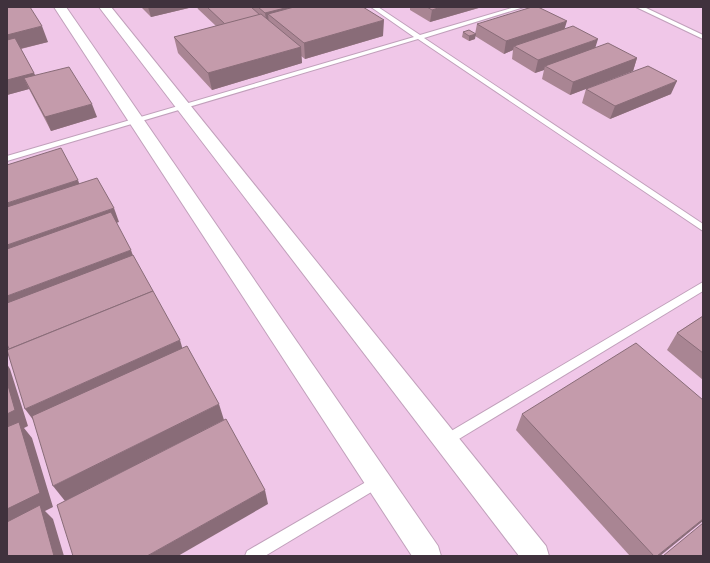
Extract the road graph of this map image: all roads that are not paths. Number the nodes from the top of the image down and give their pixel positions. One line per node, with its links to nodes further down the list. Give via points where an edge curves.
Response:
1 (60, 7): 9 (street)
2 (105, 7): 8 (street)
3 (374, 7): 6 (lane)
4 (521, 7): 6 (lane)
5 (639, 7): 7 (lane)
6 (419, 37): 8 (lane); 11 (lane)
7 (703, 37)
8 (183, 107): 9 (lane); 13 (street)
9 (136, 121): 10 (lane); 14 (street)
10 (7, 159)
11 (703, 228)
12 (703, 286): 13 (lane)
13 (445, 441): 17 (street)
14 (378, 480): 15 (lane); 16 (street)
15 (252, 556)
16 (428, 556)
17 (536, 556)

